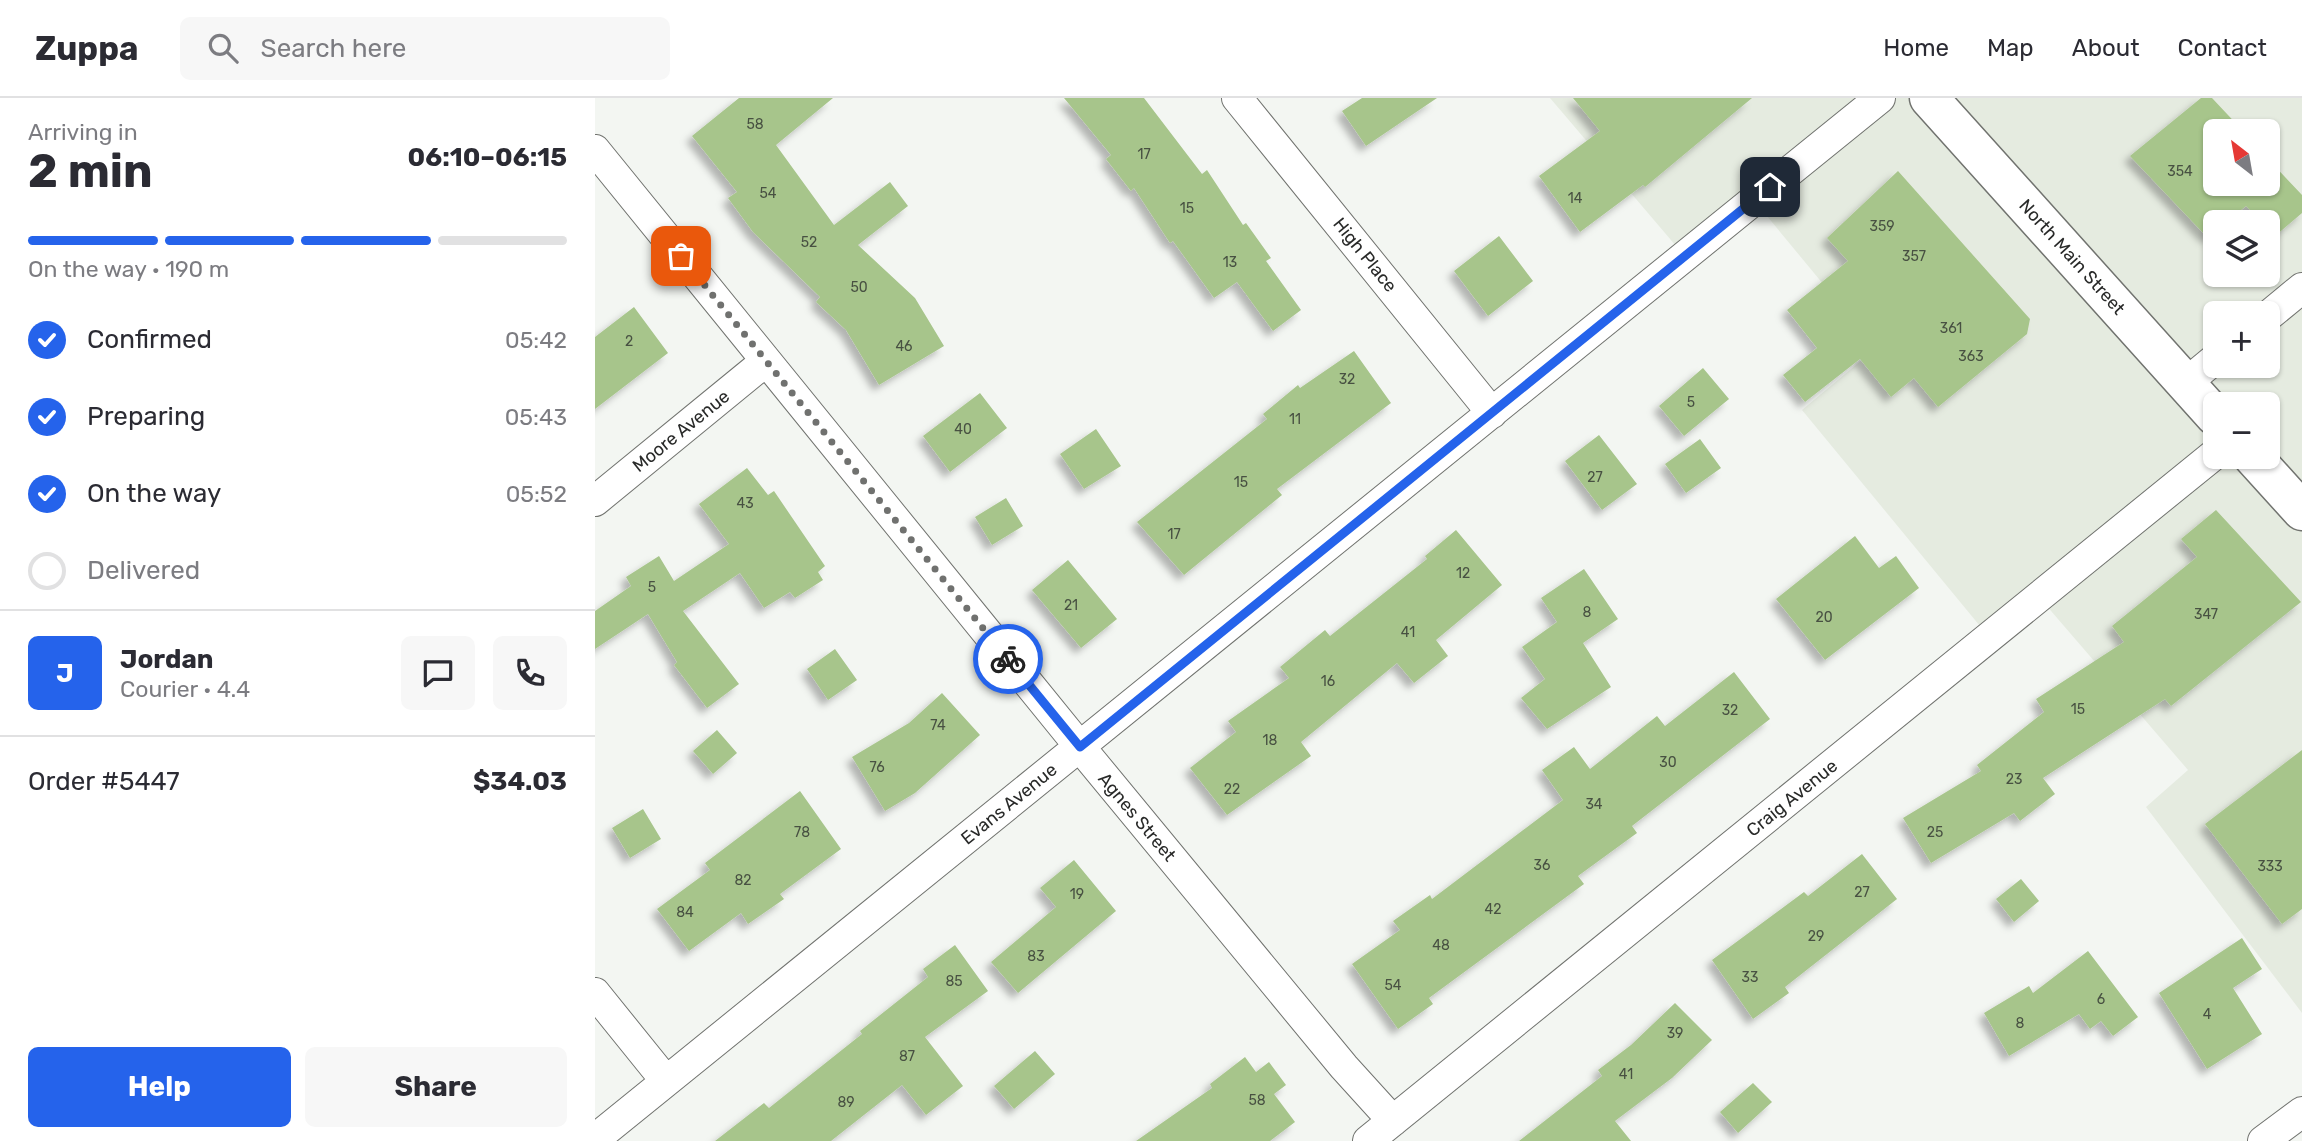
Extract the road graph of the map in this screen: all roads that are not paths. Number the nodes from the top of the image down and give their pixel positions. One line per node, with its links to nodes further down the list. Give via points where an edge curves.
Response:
1 (1237, 98): 11 (street, High Place)
2 (1879, 98): 11 (street, Evans Avenue)
3 (1929, 98): 9 (main road, North Main Street)
4 (595, 150): 7 (street, Agnes Street)
5 (2302, 288): 6 (street)
6 (2280, 306)
7 (767, 361): 14 (street, Moore Avenue); 16 (street, Agnes Street)
8 (2203, 369): 9 (street)
9 (2186, 383): 10 (main road, North Main Street)
10 (2203, 402)
11 (1492, 412): 16 (street, Evans Avenue)
12 (2203, 464): 20 (street, Craig Avenue)
13 (2264, 469): 15 (main road)
14 (595, 501)
15 (2302, 511)
16 (1080, 747): 18 (street, Evans Avenue); 20 (street, Agnes Street, via 1344,1068)
17 (595, 993): 18 (street)
18 (666, 1081): 21 (street, Evans Avenue)
19 (2302, 1112): 23 (street)
20 (1393, 1121): 22 (street, Craig Avenue)
21 (595, 1139)
22 (1368, 1141)
23 (2263, 1141)

